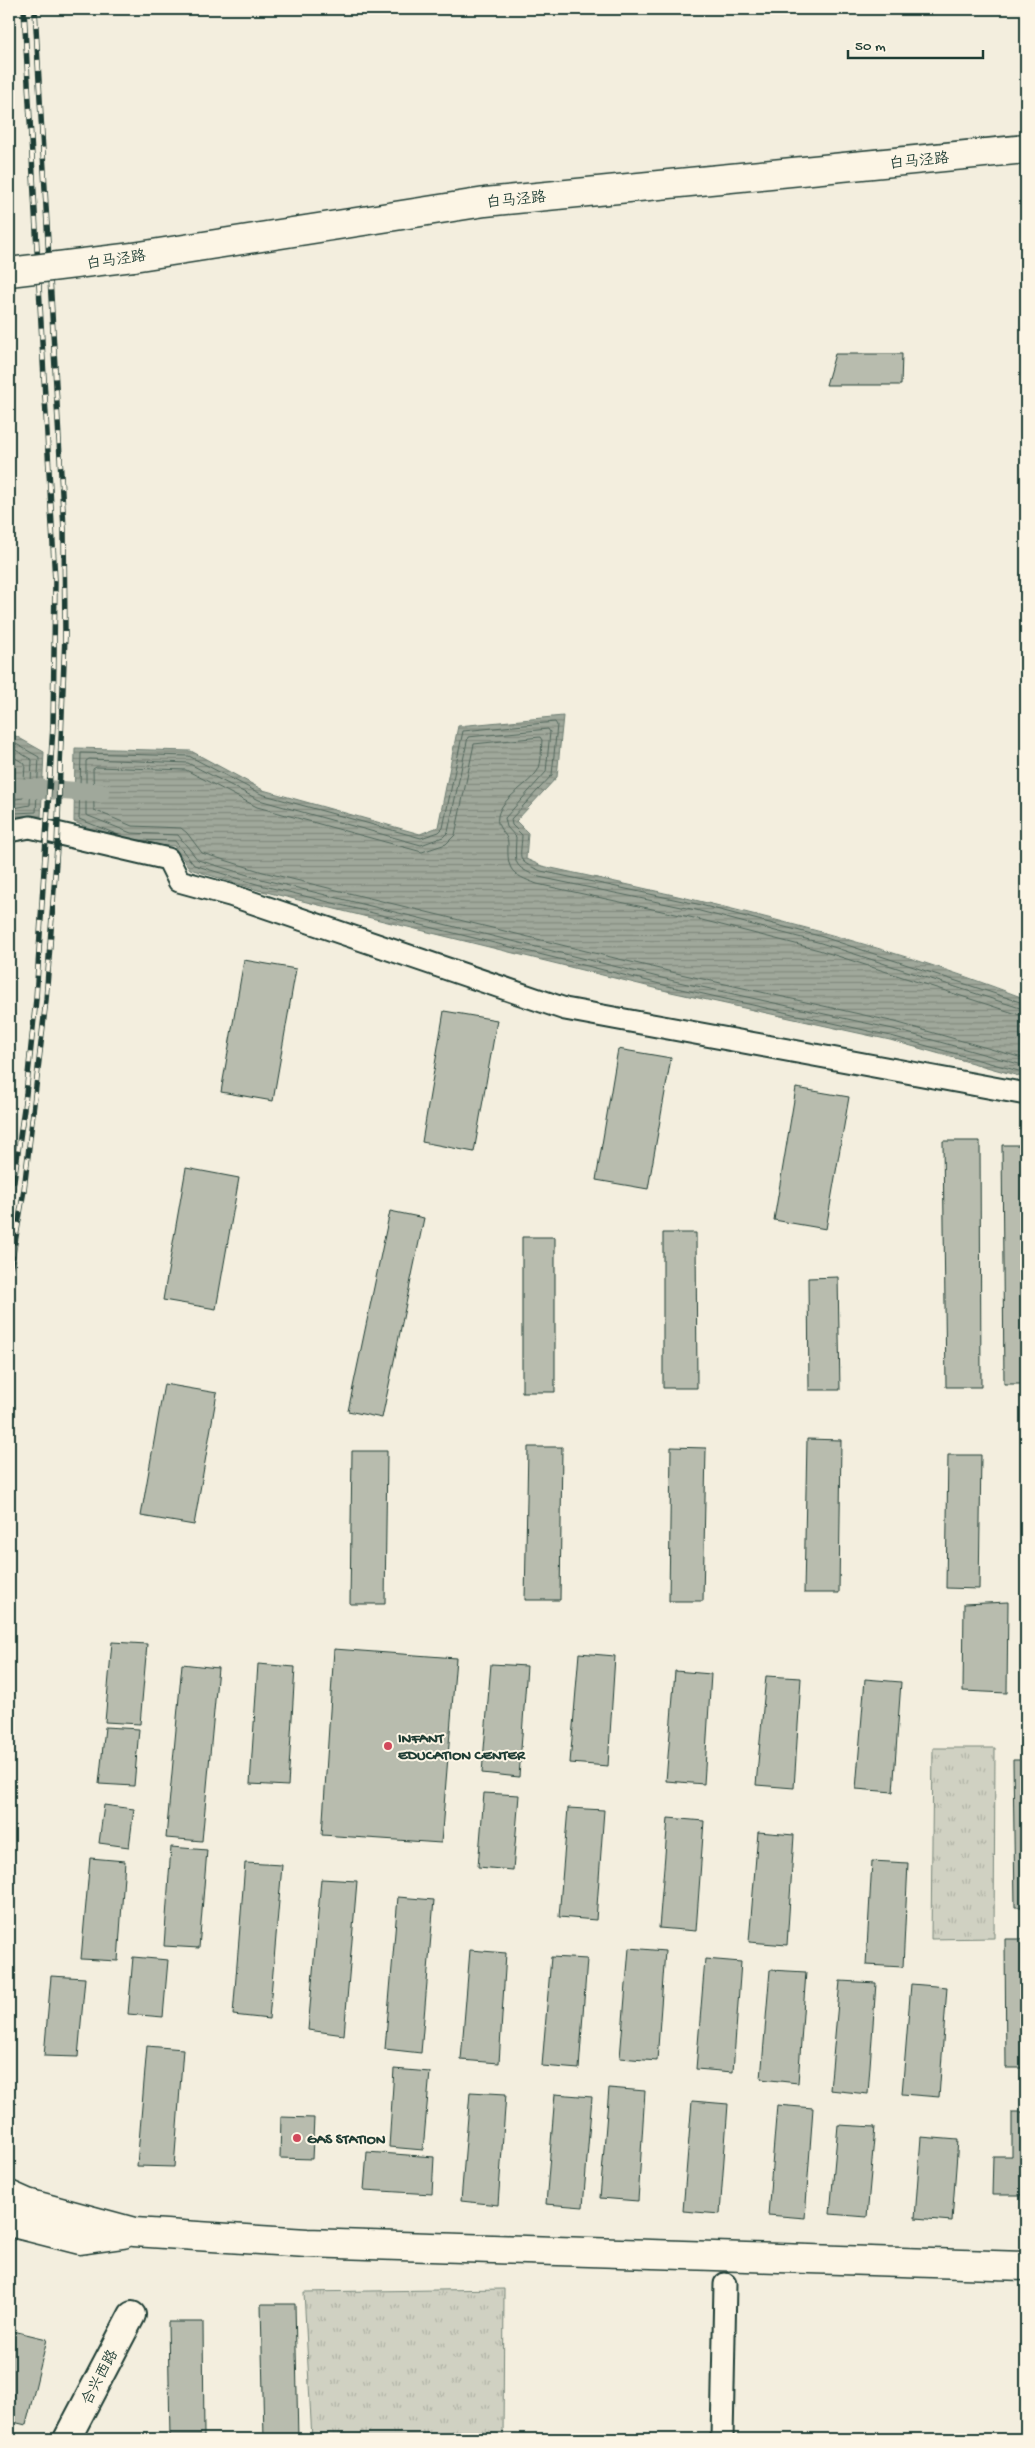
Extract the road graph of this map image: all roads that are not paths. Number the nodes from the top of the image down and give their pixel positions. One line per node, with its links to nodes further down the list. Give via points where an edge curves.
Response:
1 (1026, 149): 2 (main road, 白马泾路, bridge, via 485,202 133,257)
2 (9, 272)
3 (9, 831): 4 (street, via 30,827 168,859 179,881 230,895 565,1009)
4 (1026, 1094)
5 (9, 2195): 7 (main road, via 27,2203)
6 (9, 2222): 7 (main road, via 80,2240)
7 (134, 2232): 8 (main road, via 307,2243)
8 (1026, 2266)
9 (725, 2284): 12 (street)
10 (132, 2315): 11 (street, 合兴西路)
11 (67, 2439)
12 (722, 2439)

